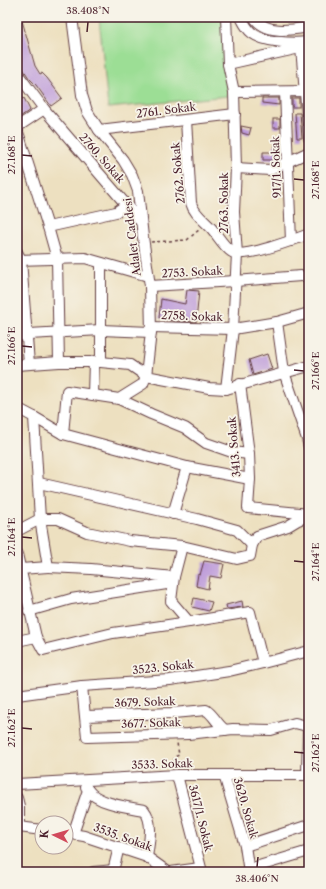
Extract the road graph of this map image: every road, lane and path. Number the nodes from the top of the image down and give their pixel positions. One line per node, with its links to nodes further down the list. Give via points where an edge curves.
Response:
1 (72, 17): 16 (street, Adalet Caddesi, via 82,94 87,111)
2 (226, 17): 7 (street, 2763. Sokak)
3 (241, 17): 6 (street, via 250,32 261,37)
4 (254, 17): 5 (street, via 267,28 288,30)
5 (309, 27)
6 (306, 45): 7 (street); 9 (street)
7 (228, 64): 10 (street, 2763. Sokak)
8 (17, 73): 12 (street, 2760. Sokak)
9 (307, 91): 11 (street); 17 (street)
10 (234, 92): 11 (street); 13 (street, 2763. Sokak)
11 (285, 92): 19 (street, 917/1. Sokak)
12 (44, 109): 15 (street); 21 (street, 2760. Sokak)
13 (235, 114): 14 (street, 2761. Sokak); 20 (street, 2763. Sokak)
14 (186, 120): 16 (street, 2761. Sokak); 23 (street, 2762. Sokak, via 191,203 193,210)
15 (17, 128): 24 (street)
16 (99, 130): 22 (street, Adalet Caddesi, via 132,175 138,192)
17 (309, 138)
18 (309, 152): 19 (street)
19 (288, 161): 20 (street, via 270,170); 26 (street, 917/1. Sokak)
20 (236, 168): 28 (street, 2763. Sokak, via 234,212)
21 (126, 204): 22 (street, 2760. Sokak); 24 (street, via 116,212)
22 (141, 222): 27 (street, Adalet Caddesi)
23 (207, 224): 27 (path, via 187,240); 28 (street, 2762. Sokak, via 231,251)
24 (48, 227): 30 (street)
25 (309, 234): 26 (street)
26 (291, 241): 28 (street)
27 (144, 242): 33 (street, Adalet Caddesi)
28 (237, 254): 34 (street, 2763. Sokak)
29 (18, 257): 30 (street, 2753. Sokak); 41 (street)
30 (57, 259): 31 (street, 2753. Sokak, via 85,258); 40 (street)
31 (101, 263): 33 (street, 2753. Sokak); 38 (street)
32 (301, 276): 34 (street, 2753. Sokak)
33 (149, 281): 34 (street, 2753. Sokak); 39 (street, Adalet Caddesi)
34 (235, 281): 37 (street, 2763. Sokak)
35 (309, 313): 36 (street, 2758. Sokak)
36 (277, 322): 37 (street, 2758. Sokak); 47 (street)
37 (233, 329): 39 (street, 2758. Sokak); 50 (street, 2763. Sokak)
38 (101, 330): 39 (street, 2758. Sokak); 40 (street, 2758. Sokak); 42 (street)
39 (151, 330): 48 (street, Adalet Caddesi)
40 (58, 332): 41 (street, 2758. Sokak); 43 (street)
41 (21, 336): 44 (street)
42 (97, 361): 43 (street); 48 (street, via 130,365); 51 (street)
43 (59, 362): 44 (street)
44 (28, 364): 45 (street)
45 (17, 365)
46 (309, 366): 47 (street)
47 (284, 372): 49 (street); 56 (street)
48 (146, 376): 50 (street); 52 (street, via 143,384)
49 (240, 384): 50 (street); 57 (street, 3413. Sokak)
50 (226, 389)
51 (93, 395): 52 (street); 55 (street, via 67,391)
52 (119, 399): 57 (street, via 185,428 206,443 232,452)
53 (17, 408): 54 (street)
54 (34, 417): 55 (street); 60 (street)
55 (63, 434): 58 (street)
56 (308, 442)
57 (249, 454): 59 (street, 3413. Sokak)
58 (187, 467): 59 (street); 61 (street)
59 (250, 479): 62 (street, 3413. Sokak, via 248,508)
60 (39, 483): 61 (street); 63 (street)
61 (173, 514): 65 (street, via 237,530)
62 (309, 515): 65 (street, via 288,526 257,536)
63 (40, 519): 64 (street); 66 (street, via 58,519 86,532 130,541); 69 (street)
64 (17, 531)
65 (252, 545): 66 (street, via 250,556 236,559)
66 (182, 546): 70 (street)
67 (17, 554): 68 (street)
68 (21, 568): 69 (street); 71 (street)
69 (48, 568): 70 (street, via 90,569)
70 (173, 580): 72 (street, via 71,599); 73 (street, via 170,601)
71 (21, 590): 72 (street)
72 (29, 611): 74 (street)
73 (189, 622): 74 (street, via 113,633 43,650); 77 (street, via 250,612)
74 (36, 637): 75 (street)
75 (17, 641)
76 (309, 651): 77 (street, 3523. Sokak)
77 (263, 663): 78 (street, 3523. Sokak, via 170,680)
78 (82, 686): 79 (street, 3523. Sokak); 80 (street)
79 (17, 695)
80 (86, 716): 81 (street, 3679. Sokak, via 206,710); 82 (street, 3677. Sokak, via 87,737)
81 (220, 730): 82 (street, 3677. Sokak); 83 (street, 3677. Sokak, via 271,730 295,723 307,726)
82 (176, 734): 84 (path, via 179,755 174,757)
83 (308, 736): 86 (street)
84 (177, 775): 85 (street, 3533. Sokak); 87 (street, 3533. Sokak); 100 (street, 3617/1. Sokak)
85 (224, 775): 86 (street, 3533. Sokak); 96 (street, 3620. Sokak)
86 (308, 775)
87 (81, 781): 88 (street, 3533. Sokak); 89 (street)
88 (17, 784)
89 (88, 790): 92 (street); 99 (street, via 90,794 104,801 144,810 148,815 150,830)
90 (17, 798): 91 (street, via 20,806)
91 (18, 816): 94 (street, via 19,827)
92 (74, 822)
93 (309, 825): 96 (street)
94 (34, 829)
95 (74, 835): 97 (street, 3535. Sokak)
96 (244, 846): 101 (street, 3620. Sokak)
97 (119, 847): 99 (street, 3535. Sokak); 102 (street)
98 (309, 851): 101 (street)
99 (148, 857): 104 (street, 3535. Sokak)
100 (201, 870): 104 (street, 3535. Sokak)
101 (249, 870)
102 (115, 871): 103 (street)
103 (93, 872)
104 (170, 872)

